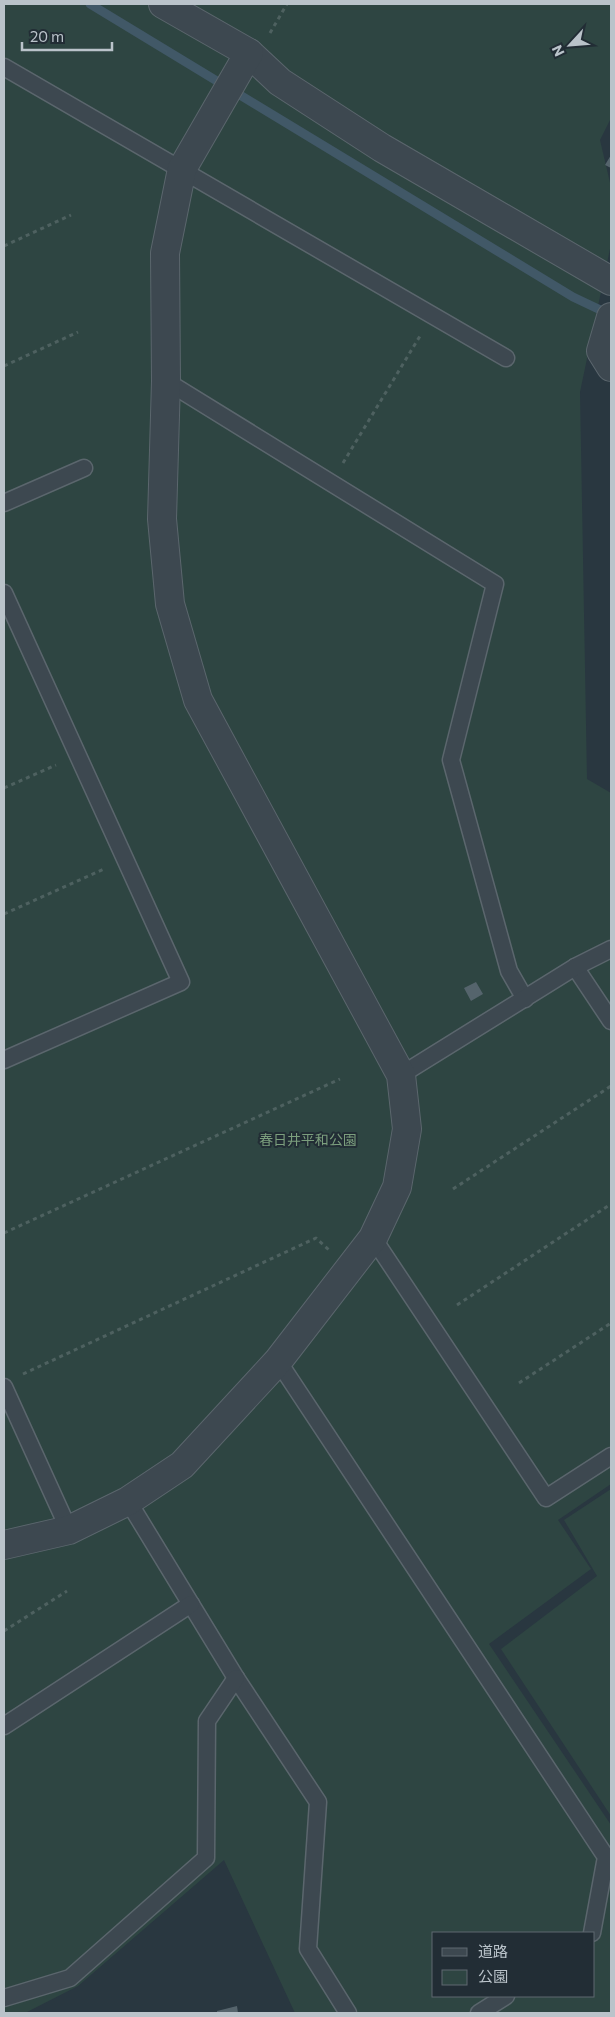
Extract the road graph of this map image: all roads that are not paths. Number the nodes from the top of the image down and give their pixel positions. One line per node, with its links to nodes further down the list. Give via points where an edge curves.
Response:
1 (163, 4): 2 (street)
2 (258, 45): 4 (street); 5 (street, via 280,82 382,148)
3 (4, 67): 4 (lane)
4 (182, 169): 7 (lane); 9 (street, via 165,254)
5 (611, 281)
6 (611, 318): 8 (street, via 601,351)
7 (506, 358)
8 (611, 367)
9 (166, 381): 15 (lane, via 495,584 451,760 509,971); 18 (street, via 162,518 170,604 198,700)
10 (84, 468): 11 (lane)
11 (4, 503)
12 (4, 593): 17 (lane, via 181,982)
13 (611, 949): 14 (lane)
14 (575, 968): 15 (lane); 16 (lane)
15 (525, 999): 18 (lane)
16 (611, 1021)
17 (4, 1060)
18 (401, 1075): 19 (street, via 407,1129 397,1187)
19 (373, 1238): 20 (street); 22 (lane, via 546,1498)
20 (278, 1360): 23 (street, via 182,1465); 29 (lane, via 606,1857)
21 (4, 1387): 24 (lane)
22 (611, 1456)
23 (128, 1501): 24 (street); 26 (lane)
24 (69, 1530): 25 (street)
25 (4, 1545)
26 (191, 1604): 27 (lane); 28 (lane)
27 (236, 1678): 31 (lane, via 207,1721 206,1858 70,1978); 32 (lane, via 318,1802 308,1949)
28 (4, 1726)
29 (592, 1932)
30 (504, 1997): 33 (lane)
31 (4, 1998)
32 (348, 2013)
33 (479, 2013)

